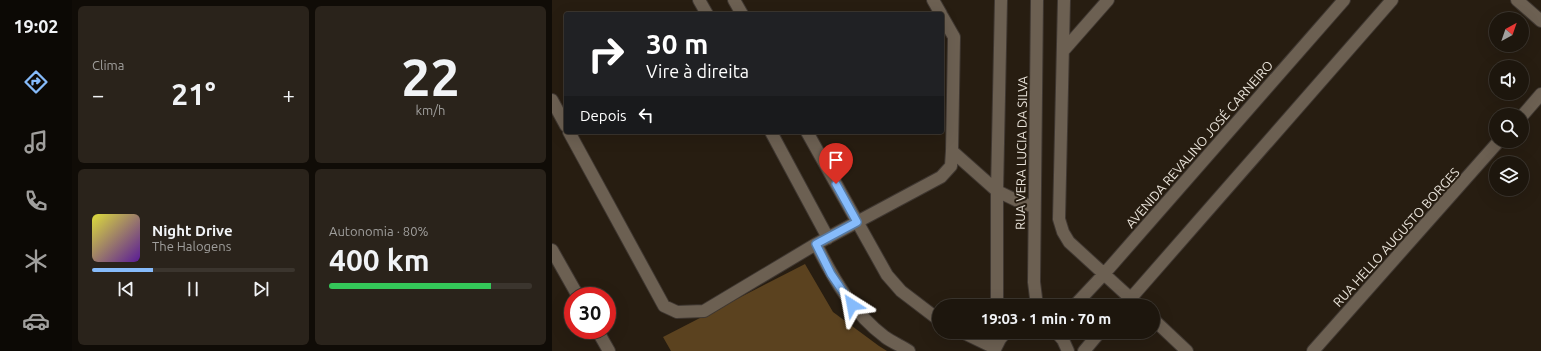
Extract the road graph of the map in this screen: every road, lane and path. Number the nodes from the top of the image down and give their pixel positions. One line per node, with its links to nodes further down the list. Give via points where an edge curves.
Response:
1 (699, 0): 11 (street)
2 (734, 0): 12 (street)
3 (933, 0): 13 (street)
4 (1001, 0): 26 (street)
5 (1037, 0): 27 (street, RUA VERA LUCIA DA SILVA)
6 (1064, 0): 16 (street)
7 (1108, 0): 16 (street)
8 (1344, 0): 32 (street, AVENIDA REVALINO JOSÉ CARNEIRO)
9 (1392, 0): 38 (street)
10 (1517, 0): 15 (street)
11 (705, 12)
12 (741, 12)
13 (939, 12)
14 (944, 20): 25 (street, via 954,37)
15 (1541, 22)
16 (1064, 50): 32 (street, via 1059,219 1069,242)
17 (1541, 94): 19 (street)
18 (552, 100): 20 (street)
19 (1529, 108)
20 (564, 122)
21 (570, 134): 30 (street, via 664,306 677,312 704,311)
22 (772, 134): 29 (street)
23 (808, 134): 28 (street)
24 (1494, 148): 51 (street, RUA HELLO AUGUSTO BORGES)
25 (952, 151): 26 (street); 28 (street, via 951,166 941,177)
26 (997, 191): 27 (street); 34 (street)
27 (1034, 207): 35 (street, RUA VERA LUCIA DA SILVA)
28 (857, 222): 29 (street); 39 (street, via 887,275 901,291)
29 (828, 238): 30 (street)
30 (816, 244): 47 (street, via 831,274 865,320 886,338)
31 (552, 250): 33 (street)
32 (1104, 274): 36 (street, AVENIDA REVALINO JOSÉ CARNEIRO); 37 (street)
33 (573, 287)
34 (997, 299)
35 (1036, 299)
36 (1081, 299)
37 (1127, 299)
38 (1134, 299)
39 (932, 315)
40 (1160, 326): 50 (street)
41 (602, 339): 46 (street)
42 (982, 339): 45 (street)
43 (1062, 339): 48 (street)
44 (1094, 339): 49 (street)
45 (996, 344)
46 (609, 351)
47 (909, 351)
48 (1068, 351)
49 (1084, 351)
50 (1187, 351)
51 (1313, 351)

